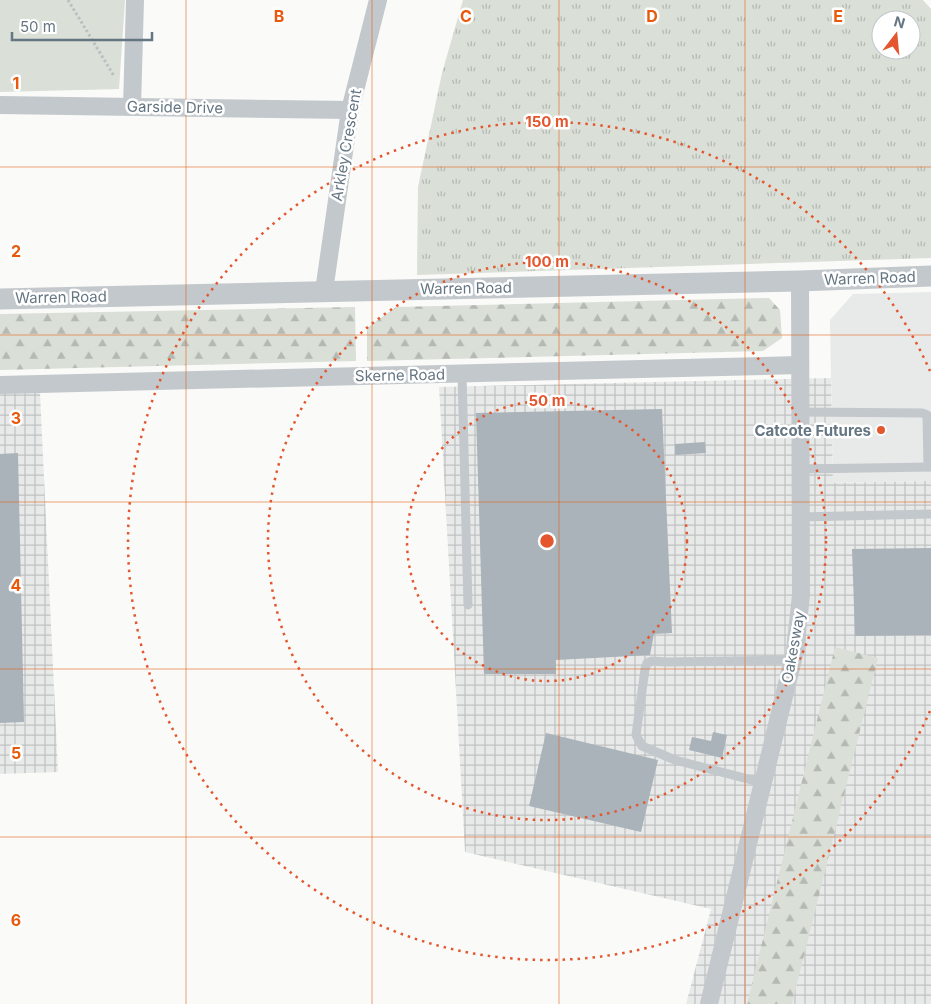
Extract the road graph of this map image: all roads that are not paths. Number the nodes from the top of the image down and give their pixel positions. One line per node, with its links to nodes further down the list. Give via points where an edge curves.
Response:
1 (135, 0): 4 (street)
2 (378, 0): 5 (street, Arkley Crescent)
3 (0, 105): 4 (street, Garside Drive)
4 (132, 107): 5 (street, Garside Drive)
5 (350, 110): 8 (street, Arkley Crescent)
6 (931, 276): 7 (street, Warren Road)
7 (800, 281): 8 (street, Warren Road); 10 (street, Oakesway)
8 (324, 291): 9 (street, Warren Road)
9 (0, 298)
10 (800, 365): 11 (street, Skerne Road); 13 (street, Oakesway)
11 (462, 373): 12 (street, Skerne Road); 18 (lane)
12 (0, 385)
13 (800, 412): 14 (lane, via 927,415); 15 (street, Oakesway)
14 (930, 467): 15 (lane)
15 (800, 469): 17 (street, Oakesway)
16 (931, 514): 17 (lane)
17 (800, 517): 19 (street, Oakesway, via 801,595)
18 (468, 605)
19 (793, 660): 20 (street, Oakesway); 20 (lane, via 646,663 636,735 642,746 675,760)
20 (763, 783): 21 (street, Oakesway)
21 (709, 1004)

